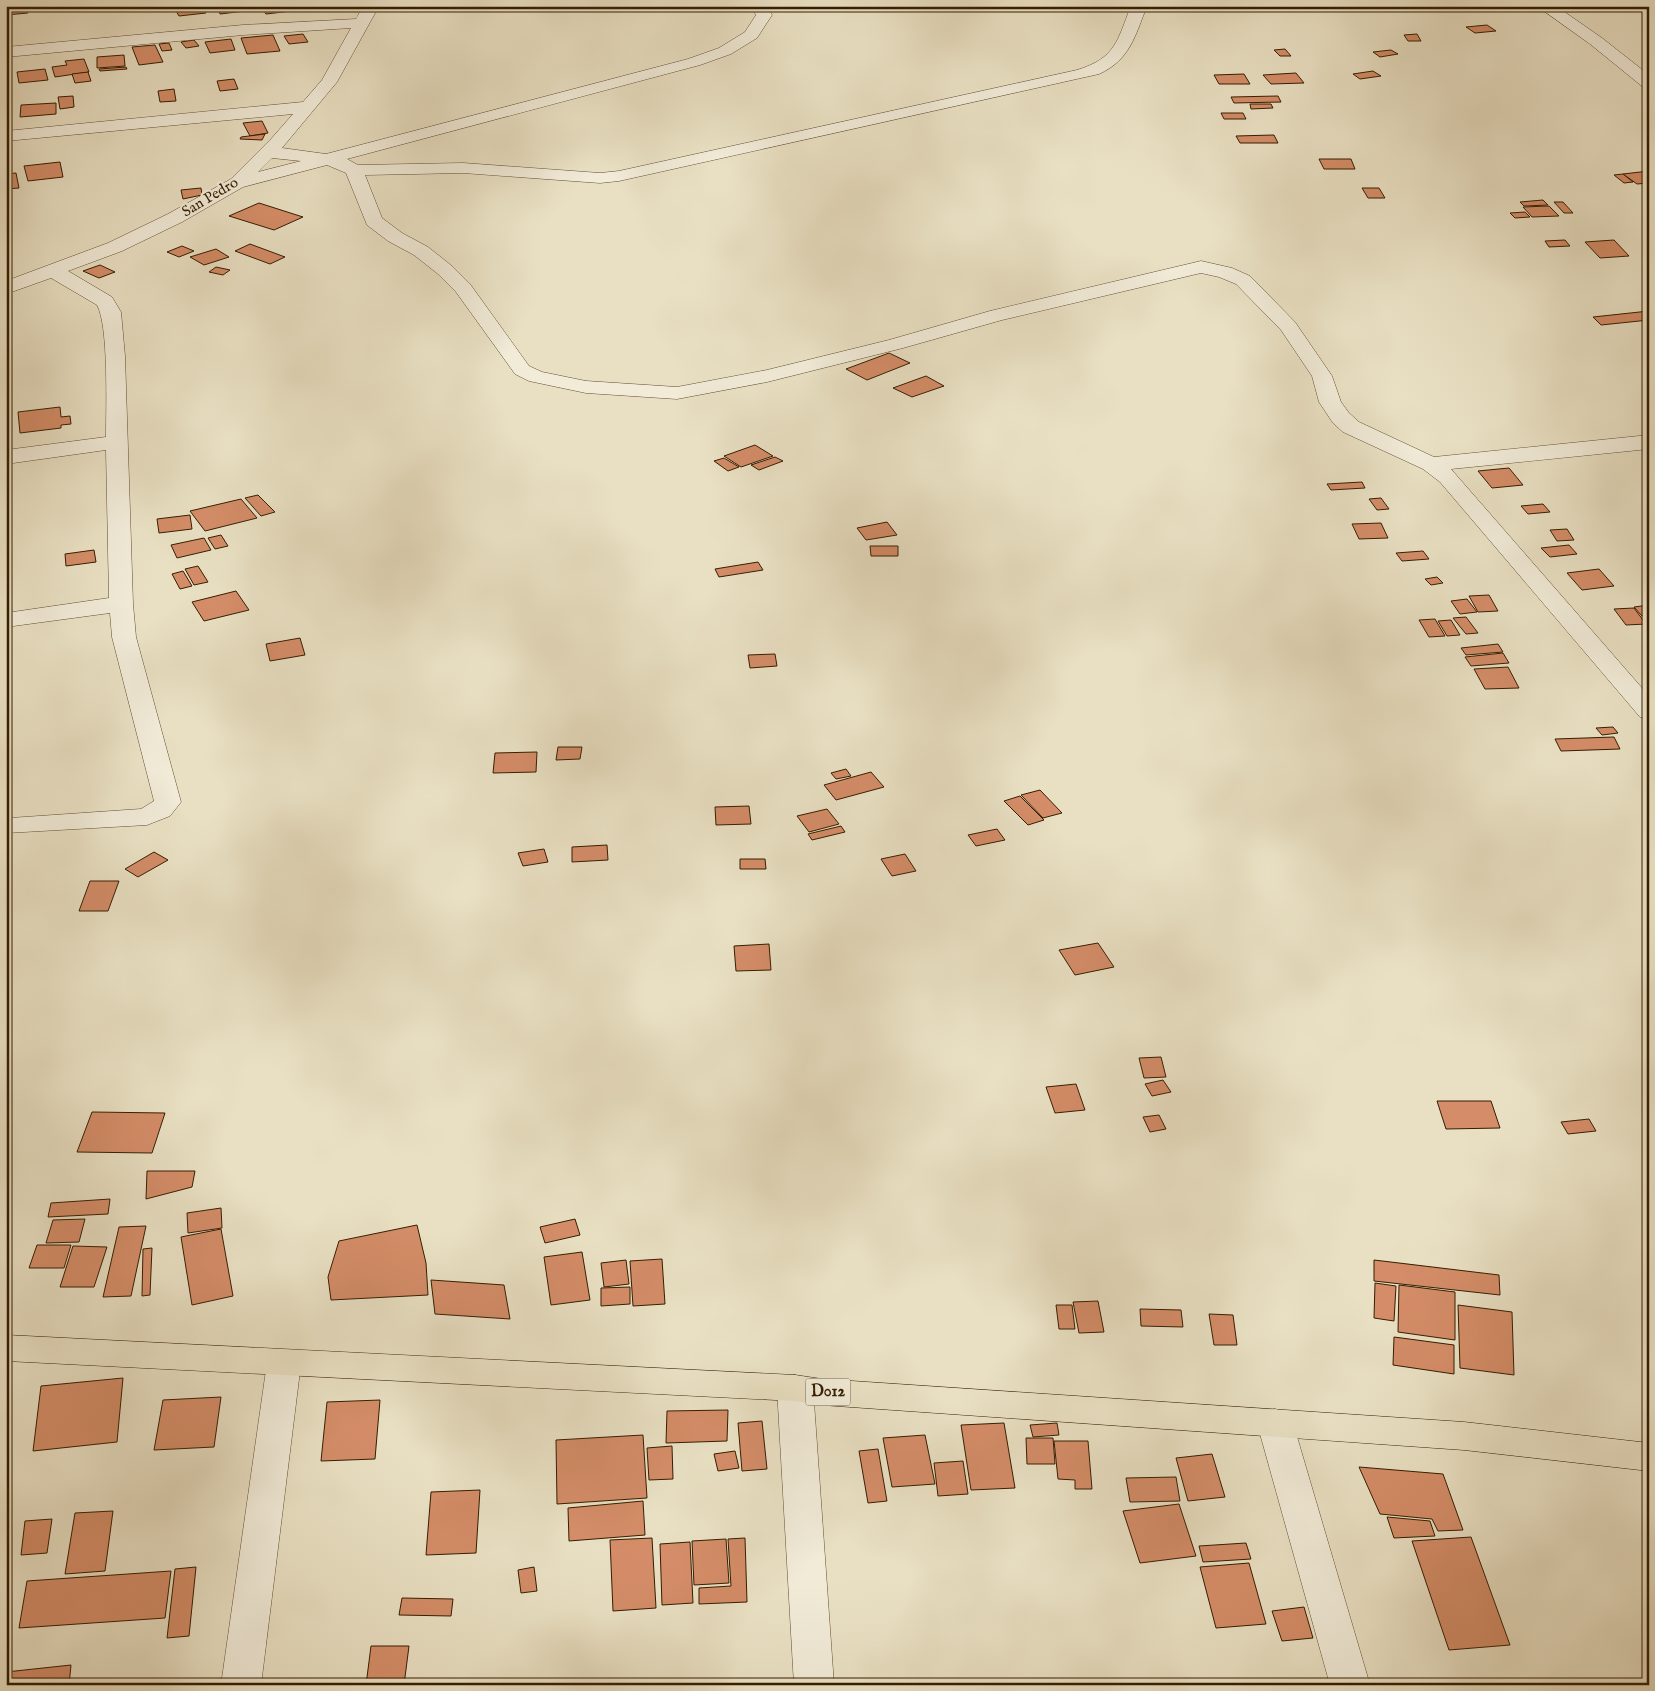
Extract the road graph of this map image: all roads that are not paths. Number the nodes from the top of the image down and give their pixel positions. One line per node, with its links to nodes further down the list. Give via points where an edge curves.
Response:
1 (371, 6): 5 (street, San Pedro)
2 (759, 6): 11 (street, via 764,15 751,35 725,51 694,62)
3 (1139, 6): 12 (street, via 1118,54 1087,73 618,176 600,178 463,168)
4 (1545, 6): 7 (street)
5 (362, 24): 6 (street, via 243,30); 8 (street, San Pedro, via 329,82)
6 (6, 52)
7 (1649, 83)
8 (308, 107): 9 (street); 10 (street, San Pedro)
9 (6, 136)
10 (268, 152): 11 (street); 13 (street, San Pedro)
11 (321, 160): 12 (street); 13 (street)
12 (354, 170): 19 (street, via 374,221 422,251 445,270 463,288 514,361 522,370 536,377 586,387 677,393 767,376 896,344 997,314 1200,267 1244,280 1288,326 1322,376 1330,402 1351,427)
13 (237, 182): 14 (street, San Pedro, via 175,218)
14 (54, 271): 15 (street, San Pedro); 16 (street, via 105,301 111,312)
15 (6, 288)
16 (116, 442): 18 (street); 20 (street)
17 (1649, 442): 19 (street)
18 (6, 457)
19 (1431, 464): 22 (street, via 1448,478)
20 (121, 604): 21 (street); 23 (street, via 124,637 168,802 147,817)
21 (6, 620)
22 (1649, 712)
23 (10, 826)
24 (6, 1348): 25 (main road, D012)
25 (284, 1363): 26 (main road, D012); 29 (street)
26 (795, 1388): 27 (main road, D012); 30 (street)
27 (1275, 1423): 28 (main road, D012, via 1464,1436); 31 (street)
28 (1649, 1457)
29 (240, 1685)
30 (814, 1685)
31 (1350, 1685)

